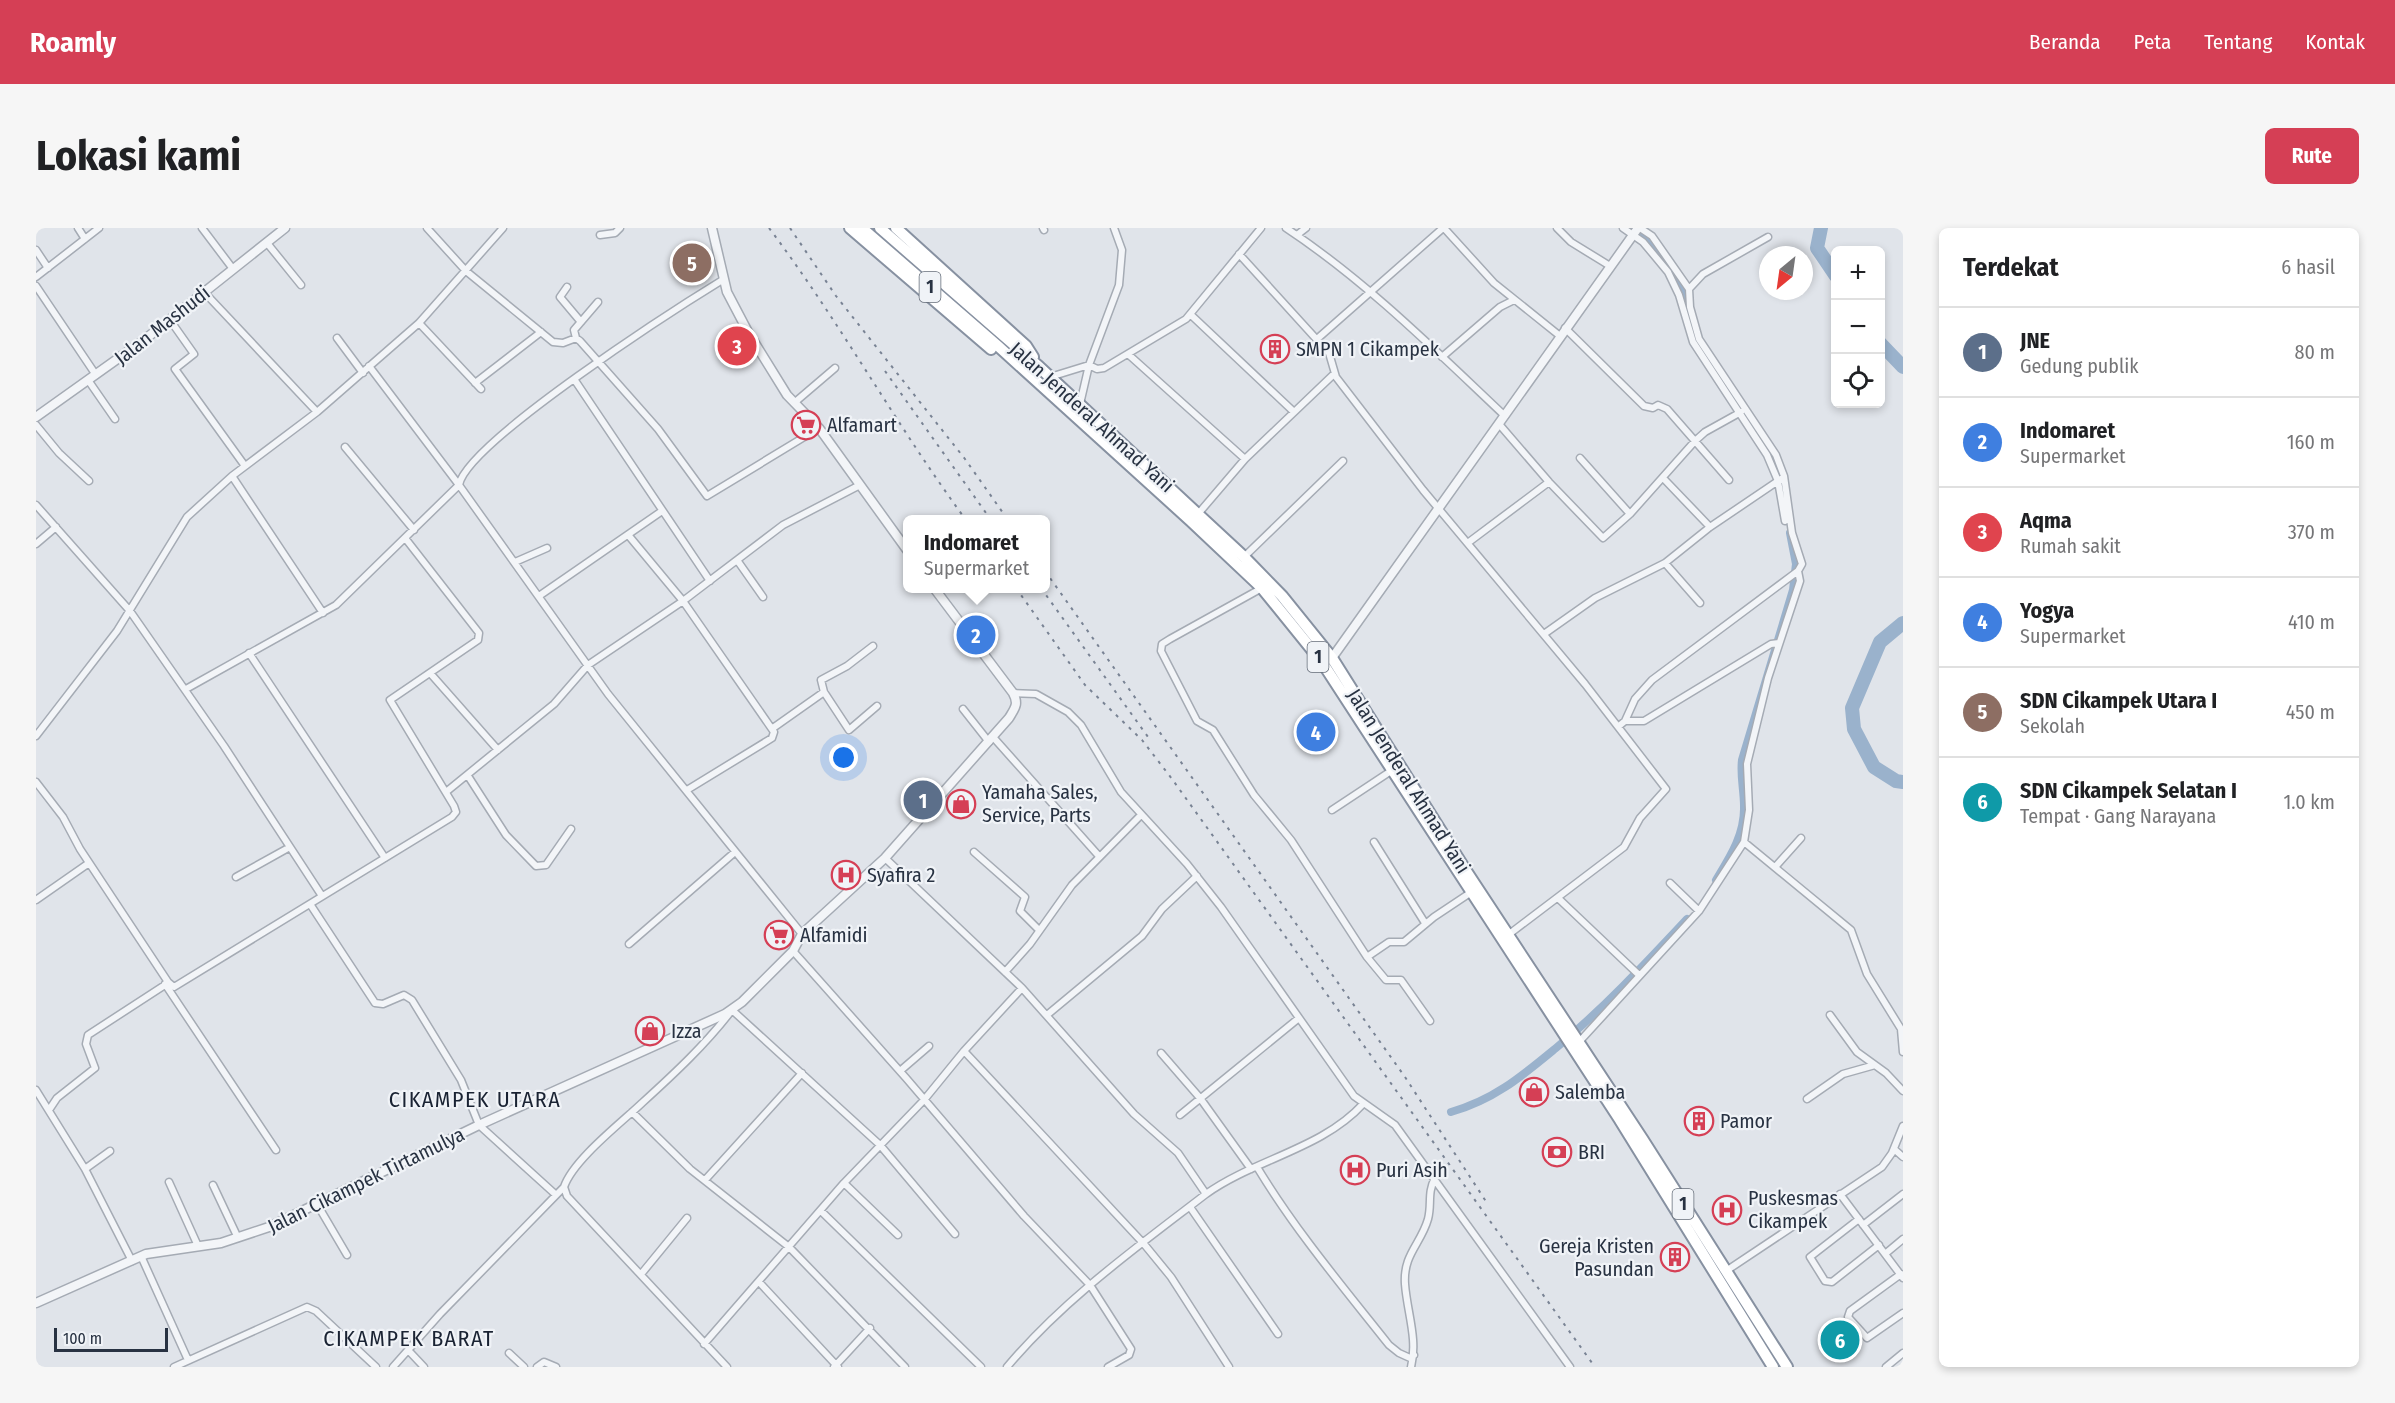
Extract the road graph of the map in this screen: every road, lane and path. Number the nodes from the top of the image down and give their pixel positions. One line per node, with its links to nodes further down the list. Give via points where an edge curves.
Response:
1 (78, 228): 24 (street)
2 (99, 228): 24 (street)
3 (202, 228): 30 (street)
4 (285, 228): 25 (street, Jalan Mashudi)
5 (427, 228): 31 (street)
6 (503, 228): 31 (street)
7 (620, 228): 21 (street, via 615,233)
8 (712, 228): 33 (street)
9 (850, 228): 65 (highway, via 1014,368)
10 (862, 228): 65 (highway, Jalan Jenderal Ahmad Yani / 1)
11 (880, 228): 54 (highway, Jalan Jenderal Ahmad Yani / 1)
12 (896, 228): 54 (highway, via 1026,346)
13 (1114, 228): 55 (street, via 1122,250 1119,285)
14 (1261, 228): 27 (street)
15 (1286, 228): 22 (street)
16 (1306, 228): 22 (street)
17 (1443, 228): 39 (street); 40 (street)
18 (1557, 228): 28 (street, via 1571,242)
19 (1623, 228): 20 (street)
20 (1636, 231): 28 (street); 37 (street); 37 (street, via 1652,236)
21 (600, 235)
22 (1297, 235): 39 (street)
23 (1768, 237): 37 (street, via 1703,274)
24 (85, 239): 29 (street)
25 (267, 243): 30 (street, Jalan Mashudi); 34 (street)
26 (36, 250): 29 (street)
27 (1239, 254): 42 (street); 50 (street)
28 (1610, 266): 47 (street)
29 (48, 268): 32 (street)
30 (233, 269): 38 (street, Jalan Mashudi)
31 (466, 271): 45 (street); 46 (street)
32 (36, 277)
33 (724, 279): 53 (street); 66 (street, via 743,324)
34 (301, 285)
35 (36, 286): 61 (street)
36 (567, 287): 44 (street, via 560,297)
37 (1685, 292): 70 (street, via 1694,342); 84 (street, via 1699,339 1771,446)
38 (205, 293): 43 (street, Jalan Mashudi); 68 (street)
39 (1371, 294): 50 (street); 52 (street)
40 (1514, 300): 47 (street); 52 (street, via 1500,307)
41 (598, 302): 44 (street)
42 (1190, 314): 51 (street); 69 (street)
43 (170, 320): 61 (street, Jalan Mashudi); 81 (street, via 194,354 175,369)
44 (581, 322): 49 (street, via 574,330)
45 (419, 323): 56 (street); 63 (street)
46 (541, 332): 49 (street, via 557,343); 63 (street)
47 (1562, 332): 73 (street); 76 (street, via 1644,406 1667,409)
48 (337, 338): 58 (street)
49 (576, 338): 53 (street)
50 (1317, 339): 59 (street, via 1332,358)
51 (1129, 355): 55 (street, via 1104,368); 79 (street)
52 (1442, 357): 73 (street)
53 (599, 360): 62 (street); 75 (street, via 658,429 707,496)
54 (1037, 365): 60 (highway, Jalan Jenderal Ahmad Yani / 1)
55 (1089, 365): 60 (street); 67 (street)
56 (369, 366): 58 (street); 88 (street)
57 (835, 368): 66 (street)
58 (363, 373): 68 (street)
59 (1334, 374): 69 (street); 91 (street)
60 (1050, 377): 67 (highway, Jalan Jenderal Ahmad Yani / 1)
61 (92, 378): 71 (street, Jalan Mashudi); 72 (street)
62 (574, 379): 88 (street, via 491,447 464,473); 92 (street)
63 (475, 383): 64 (street)
64 (481, 390)
65 (1049, 393): 111 (highway, Jalan Jenderal Ahmad Yani / 1)
66 (794, 403): 75 (street)
67 (1080, 404): 93 (highway, Jalan Jenderal Ahmad Yani / 1)
68 (316, 412): 81 (street)
69 (1294, 412): 79 (street)
70 (1741, 412): 76 (street); 84 (street)
71 (36, 417)
72 (115, 419)
73 (1502, 420): 87 (street); 91 (street)
74 (36, 425): 86 (street)
75 (819, 428): 89 (street)
76 (1695, 441): 83 (street); 85 (street)
77 (345, 447): 98 (street)
78 (1580, 458): 94 (street)
79 (1245, 459): 93 (street)
80 (1343, 461): 105 (street)
81 (244, 466): 82 (street)
82 (232, 476): 117 (street, via 187,517); 118 (street)
83 (1664, 479): 94 (street); 97 (street)
84 (1781, 479): 95 (street); 97 (street); 109 (street, via 1802,564)
85 (1730, 480)
86 (89, 481)
87 (1549, 482): 94 (street, via 1603,538); 101 (street)
88 (459, 485): 98 (street); 107 (street)
89 (860, 485): 103 (street); 106 (street, via 783,525)
90 (36, 505): 96 (street)
91 (1438, 509): 101 (street); 123 (street)
92 (662, 511): 99 (street); 110 (street)
93 (1198, 513): 105 (highway, Jalan Jenderal Ahmad Yani / 1)
94 (1630, 514)
95 (1785, 521)
96 (56, 527): 102 (street); 117 (street)
97 (1710, 527): 108 (street)
98 (414, 530): 100 (street)
99 (629, 536): 113 (street); 115 (street)
100 (405, 538): 118 (street, via 345,598); 125 (street, via 479,633 478,640)
101 (1469, 542): 119 (street)
102 (36, 544)
103 (903, 544)
104 (547, 548): 107 (street)
105 (1244, 557): 123 (highway, Jalan Jenderal Ahmad Yani / 1, via 1282,596)
106 (737, 560): 110 (street); 114 (street)
107 (515, 562): 113 (street)
108 (1665, 563): 116 (street); 119 (street, via 1595,598)
109 (1795, 573): 120 (street, via 1800,581); 131 (street, via 1652,680 1629,709)
110 (710, 581): 115 (street)
111 (1262, 588): 123 (highway, Jalan Jenderal Ahmad Yani / 1); 171 (street, via 1170,639 1162,644 1161,651 1197,721 1213,730)
112 (938, 593): 128 (street)
113 (539, 596): 124 (street)
114 (763, 597)
115 (683, 601): 124 (street); 133 (street)
116 (1700, 603)
117 (130, 611): 126 (street); 134 (street)
118 (324, 613): 122 (street)
119 (1544, 634): 132 (street)
120 (1776, 643): 131 (street, via 1644,721); 147 (street, via 1747,764 1749,810)
121 (873, 646): 127 (street, via 820,680)
122 (249, 653): 126 (street); 152 (street)
123 (1327, 660): 137 (highway, Jalan Jenderal Ahmad Yani / 1); 168 (highway, Jalan Jenderal Ahmad Yani / 1)
124 (588, 665): 136 (street, via 554,704); 140 (street)
125 (430, 673): 136 (street); 141 (street, via 390,703)
126 (186, 689): 148 (street)
127 (824, 693): 129 (street, via 849,730); 133 (street)
128 (1013, 693): 135 (street, Jalan Cikampek Tirtamulya, via 1016,706); 143 (street, via 1036,694 1068,712 1093,742 1107,772)
129 (877, 706)
130 (963, 709): 135 (street)
131 (1625, 721): 132 (street)
132 (1619, 726): 161 (street, via 1666,792 1640,818 1624,847)
133 (772, 728): 140 (street, via 772,738)
134 (36, 736)
135 (991, 739): 151 (street); 153 (street, Jalan Cikampek Tirtamulya)
136 (498, 750): 138 (street)
137 (1391, 771): 142 (street); 159 (highway, Jalan Jenderal Ahmad Yani / 1)
138 (468, 776): 141 (street); 144 (street, via 506,835 536,866 546,865)
139 (36, 782): 154 (street, via 63,817)
140 (687, 790): 149 (street)
141 (446, 792): 152 (street, via 456,810 452,817)
142 (1332, 810)
143 (1140, 816): 151 (street); 156 (street)
144 (571, 829)
145 (1802, 838): 155 (street)
146 (1374, 842): 165 (street)
147 (1744, 843): 155 (street); 164 (street)
148 (290, 847): 157 (street); 160 (street)
149 (735, 852): 167 (street); 169 (street)
150 (974, 852): 166 (street, via 1025,897 1020,911)
151 (1098, 855): 166 (street)
152 (385, 858): 160 (street)
153 (885, 858): 167 (street, Jalan Cikampek Tirtamulya); 172 (street)
154 (89, 862): 162 (street); 174 (street)
155 (1776, 866): 185 (street, via 1851,930 1864,968 1901,1029)
156 (1197, 876): 177 (street, via 1162,909 1142,936); 179 (street)
157 (236, 877)
158 (1670, 884): 164 (street)
159 (1470, 893): 165 (street); 181 (highway, Jalan Jenderal Ahmad Yani / 1)
160 (322, 896): 163 (street)
161 (1559, 899): 168 (street); 173 (street)
162 (36, 900)
163 (310, 904): 174 (street, via 178,987); 199 (street, via 375,1003 404,995 412,1000 461,1080)
164 (1698, 909): 173 (street)
165 (1425, 924): 171 (street, via 1404,942 1389,942)
166 (1039, 930): 172 (street)
167 (802, 934): 170 (street, Jalan Cikampek Tirtamulya)
168 (1508, 935): 181 (highway, Jalan Jenderal Ahmad Yani / 1)
169 (629, 944)
170 (793, 951): 176 (street, Jalan Cikampek Tirtamulya); 188 (street)
171 (1367, 957): 180 (street, via 1386,980 1401,980)
172 (1005, 972): 175 (street)
173 (1638, 973): 182 (street)
174 (166, 983): 196 (street, via 88,1035 86,1044 95,1068 57,1098); 203 (street)
175 (1022, 988): 177 (street); 184 (street)
176 (732, 1010): 189 (street); 197 (street, via 705,1044); 199 (street, Jalan Cikampek Tirtamulya)
177 (1047, 1015): 215 (street, via 1134,1114 1178,1153)
178 (1830, 1015): 187 (street, via 1857,1052)
179 (1299, 1018): 192 (street); 195 (street, via 1342,1081)
180 (1431, 1021)
181 (1565, 1029): 182 (highway, Jalan Jenderal Ahmad Yani / 1)
182 (1576, 1042): 234 (highway, Jalan Jenderal Ahmad Yani / 1); 265 (highway, Jalan Jenderal Ahmad Yani / 1)
183 (929, 1046): 188 (street)
184 (964, 1052): 194 (street); 227 (street)
185 (1903, 1052)
186 (1161, 1053): 192 (street)
187 (1875, 1065): 191 (street); 193 (street, via 1843,1074)
188 (900, 1071): 194 (street)
189 (802, 1073): 201 (street); 209 (street)
190 (36, 1090): 196 (street)
191 (1903, 1090)
192 (1200, 1098): 198 (street); 206 (street)
193 (1807, 1099)
194 (924, 1100): 201 (street); 238 (street, via 1024,1216)
195 (1363, 1104): 206 (street, via 1323,1134); 208 (street, via 1395,1125)
196 (49, 1110): 207 (street)
197 (632, 1112): 209 (street); 213 (street, via 579,1165)
198 (1180, 1115)
199 (479, 1125): 214 (street); 218 (street, Jalan Cikampek Tirtamulya)
200 (1903, 1126): 202 (street)
201 (880, 1145): 211 (street); 223 (street)
202 (1894, 1149): 205 (street); 216 (street, via 1882,1167)
203 (276, 1150)
204 (110, 1151): 207 (street)
205 (1903, 1157)
206 (1254, 1168): 215 (street); 247 (street, via 1311,1248 1389,1345)
207 (85, 1169): 233 (street)
208 (1435, 1178): 247 (street, via 1429,1189 1427,1221 1406,1268); 264 (street)
209 (705, 1180): 230 (street)
210 (169, 1182): 229 (street)
211 (844, 1184): 220 (street); 224 (street)
212 (213, 1185): 225 (street)
213 (564, 1187): 214 (street); 235 (street, via 567,1196)
214 (555, 1194): 244 (street)
215 (1206, 1194): 219 (street)
216 (1840, 1194): 222 (street); 234 (street)
217 (1903, 1194): 222 (street)
218 (317, 1204): 225 (street, Jalan Cikampek Tirtamulya); 232 (street)
219 (1190, 1207): 227 (street); 242 (street)
220 (821, 1211): 230 (street); 259 (street)
221 (687, 1218): 235 (street)
222 (1861, 1222): 228 (street); 228 (street, via 1810,1257 1826,1281)
223 (955, 1234)
224 (898, 1235)
225 (238, 1238): 229 (street, Jalan Cikampek Tirtamulya)
226 (1903, 1239): 231 (street)
227 (1144, 1244): 238 (street); 262 (street, via 1171,1277)
228 (1879, 1245): 231 (street)
229 (198, 1246): 233 (street, Jalan Cikampek Tirtamulya, via 155,1252)
230 (789, 1246): 237 (street); 241 (street)
231 (1885, 1254): 236 (street)
232 (347, 1255)
233 (137, 1259): 239 (street, Jalan Cikampek Tirtamulya); 248 (street)
234 (1726, 1271): 266 (highway, Jalan Jenderal Ahmad Yani / 1)
235 (642, 1273): 243 (street)
236 (1902, 1276): 240 (street, via 1850,1311 1848,1317 1864,1337 1871,1337)
237 (759, 1282): 243 (street); 249 (street)
238 (1090, 1285): 260 (street); 261 (street, via 1131,1349 1129,1355)
239 (36, 1303)
240 (1903, 1313)
241 (870, 1328): 249 (street); 258 (street)
242 (1278, 1334)
243 (704, 1344): 257 (street)
244 (408, 1350): 252 (street); 253 (street)
245 (508, 1353): 254 (street)
246 (1903, 1353): 267 (street)
247 (1409, 1356): 263 (street)
248 (189, 1360): 250 (street); 251 (street, via 307,1306)
249 (836, 1366)
250 (174, 1367)
251 (376, 1367)
252 (393, 1367)
253 (424, 1367)
254 (524, 1367)
255 (537, 1367): 256 (street, via 544,1362)
256 (556, 1367)
257 (727, 1367)
258 (905, 1367)
259 (981, 1367)
260 (1007, 1367)
261 (1108, 1367)
262 (1229, 1367)
263 (1411, 1367)
264 (1570, 1367)
265 (1773, 1367)
266 (1787, 1367)
267 (1886, 1367)

